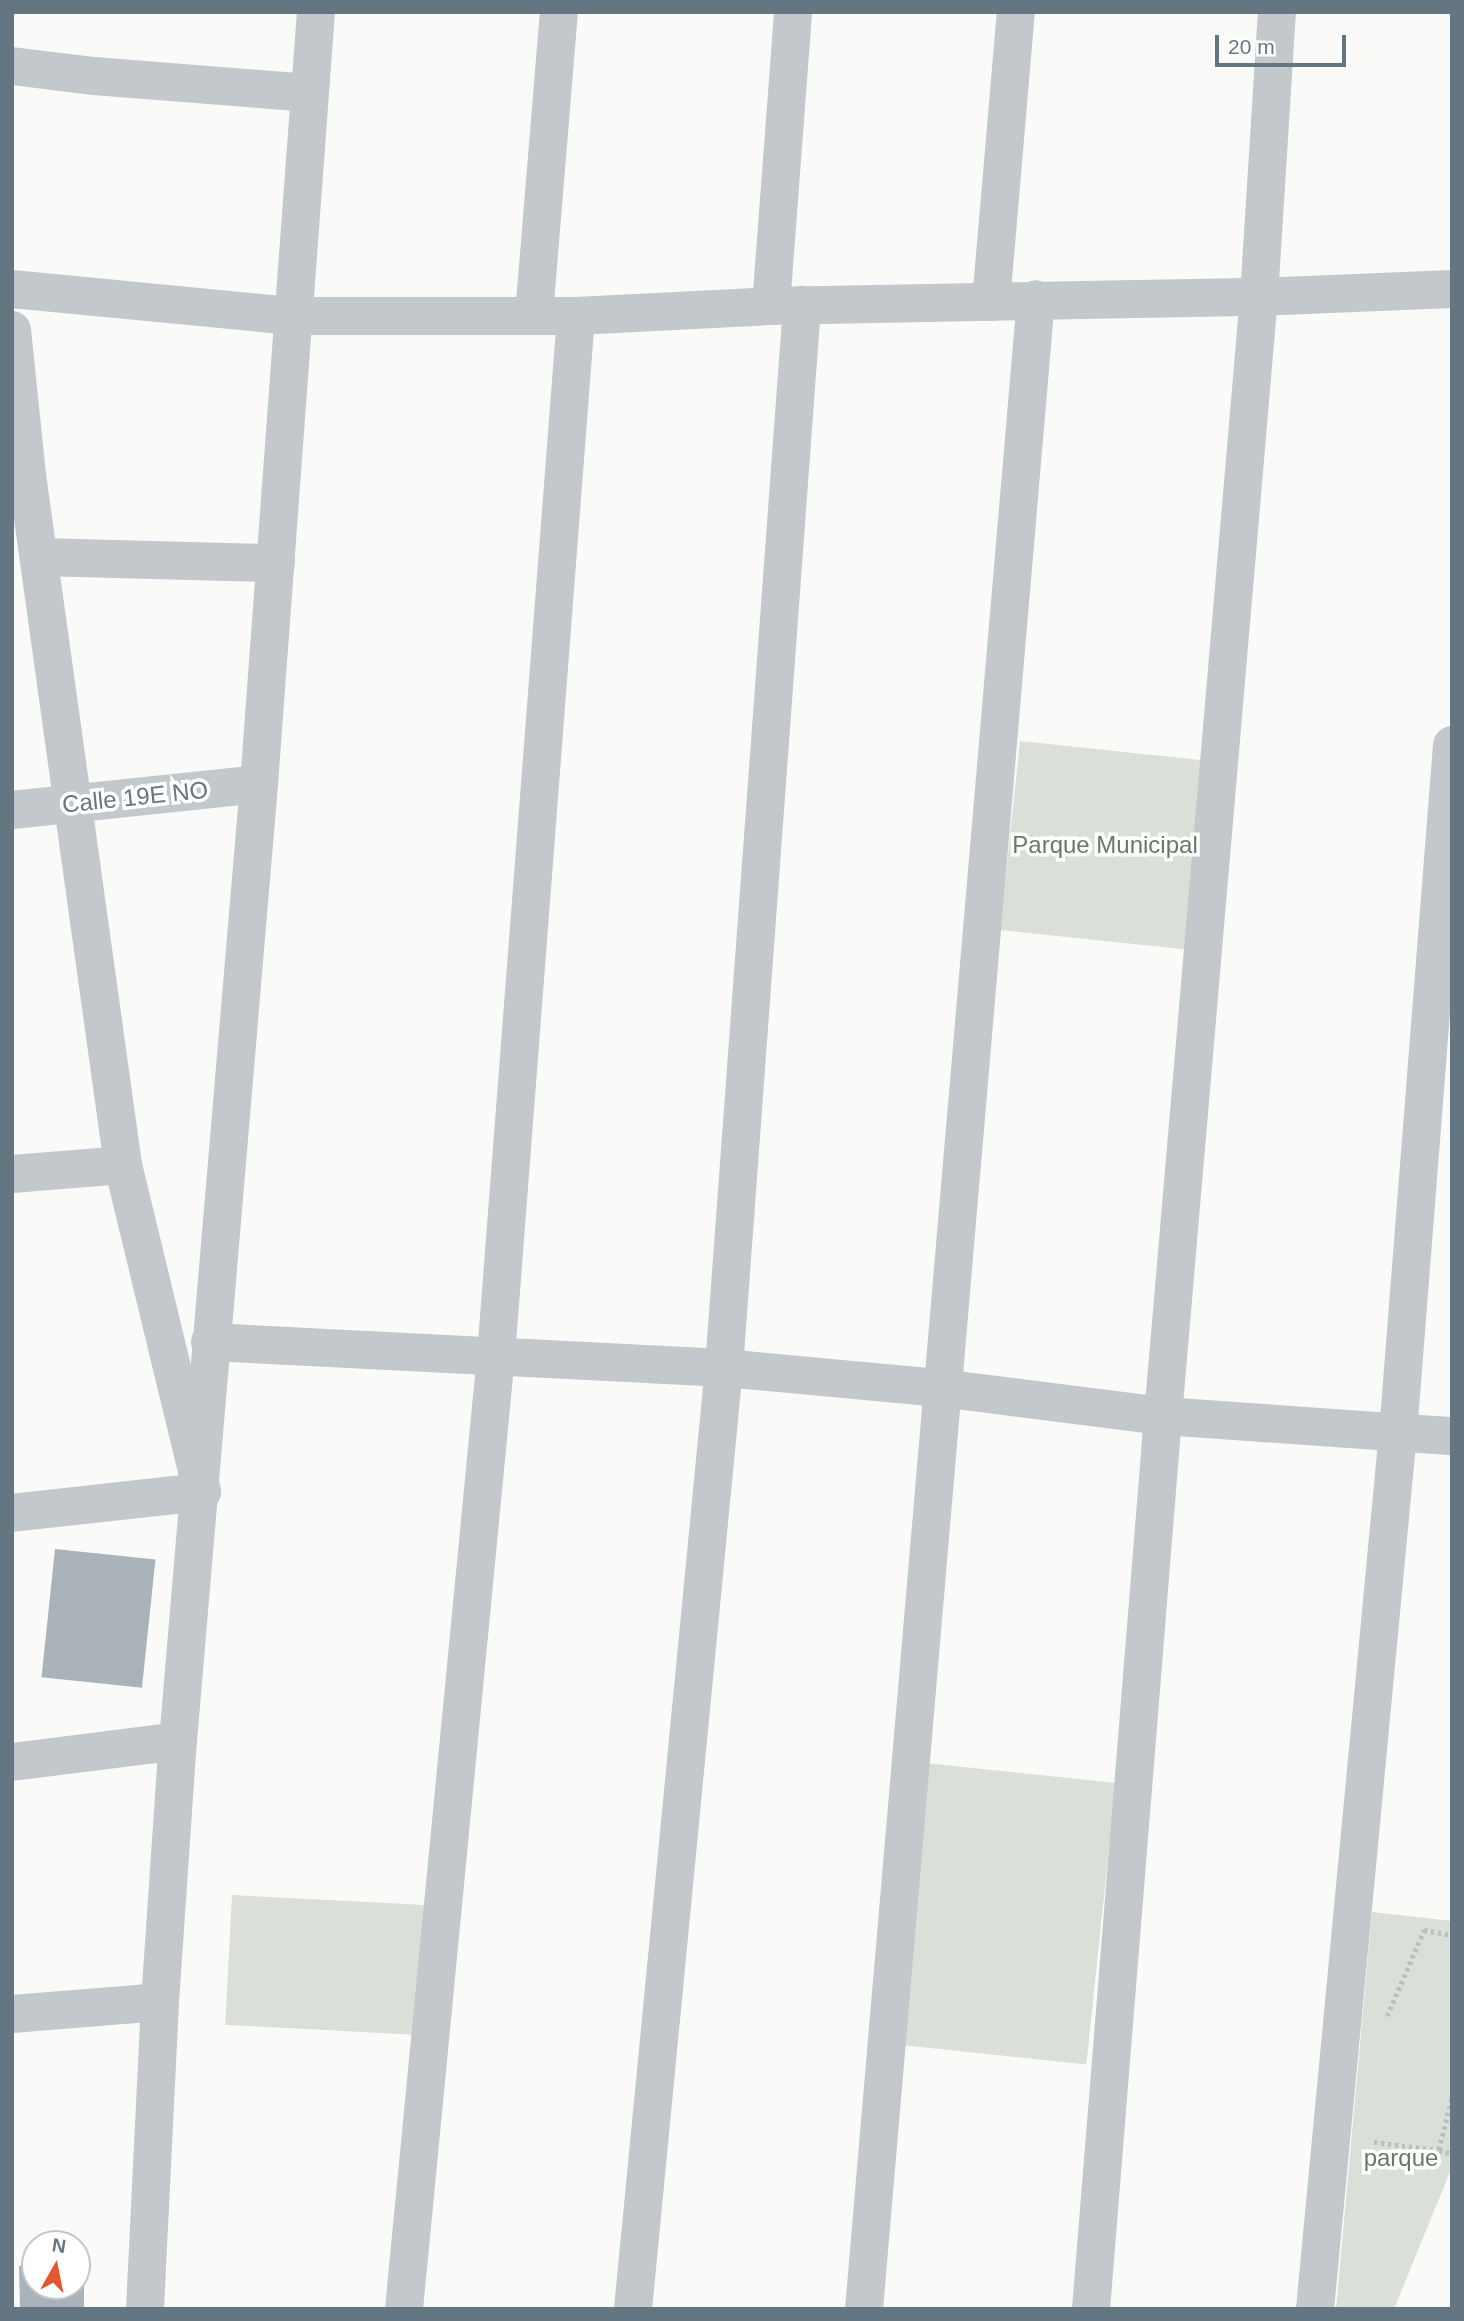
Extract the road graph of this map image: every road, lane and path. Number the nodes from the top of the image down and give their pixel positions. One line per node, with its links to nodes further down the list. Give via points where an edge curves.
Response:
1 (316, 12): 7 (street)
2 (559, 12): 14 (street)
3 (793, 12): 13 (street)
4 (1016, 12): 12 (street)
5 (1277, 12): 10 (street)
6 (12, 66): 7 (street)
7 (309, 93): 15 (street)
8 (12, 289): 15 (street)
9 (1452, 289): 10 (street)
10 (1259, 297): 11 (street); 31 (street)
11 (1036, 299): 12 (street); 30 (street)
12 (991, 302): 13 (street)
13 (786, 305): 16 (street); 29 (street)
14 (534, 315): 15 (street); 16 (street)
15 (292, 316): 20 (street)
16 (576, 316): 28 (street)
17 (12, 330): 18 (street)
18 (20, 476): 19 (street)
19 (40, 557): 20 (street); 23 (street)
20 (276, 563): 22 (street)
21 (1452, 745): 32 (street)
22 (258, 784): 23 (street, Calle 19E NO); 27 (street)
23 (72, 804): 24 (street, Calle 19E NO); 25 (street)
24 (12, 810)
25 (123, 1164): 26 (street); 34 (street)
26 (12, 1174)
27 (210, 1342): 28 (street); 34 (street)
28 (496, 1356): 29 (street); 45 (street)
29 (724, 1368): 30 (street); 46 (street)
30 (942, 1388): 31 (street); 47 (street)
31 (1163, 1416): 32 (street); 48 (street)
32 (1398, 1433): 33 (street); 49 (street)
33 (1452, 1436)
34 (201, 1492): 35 (street); 36 (street)
35 (12, 1513)
36 (178, 1741): 37 (street); 38 (street)
37 (12, 1762)
38 (160, 2002): 39 (street); 44 (street)
39 (12, 2014)
40 (1452, 2099): 42 (path)
41 (1366, 2141): 42 (path)
42 (1439, 2150): 43 (path)
43 (1452, 2154)
44 (145, 2309)
45 (404, 2309)
46 (633, 2309)
47 (864, 2309)
48 (1091, 2309)
49 (1315, 2309)

